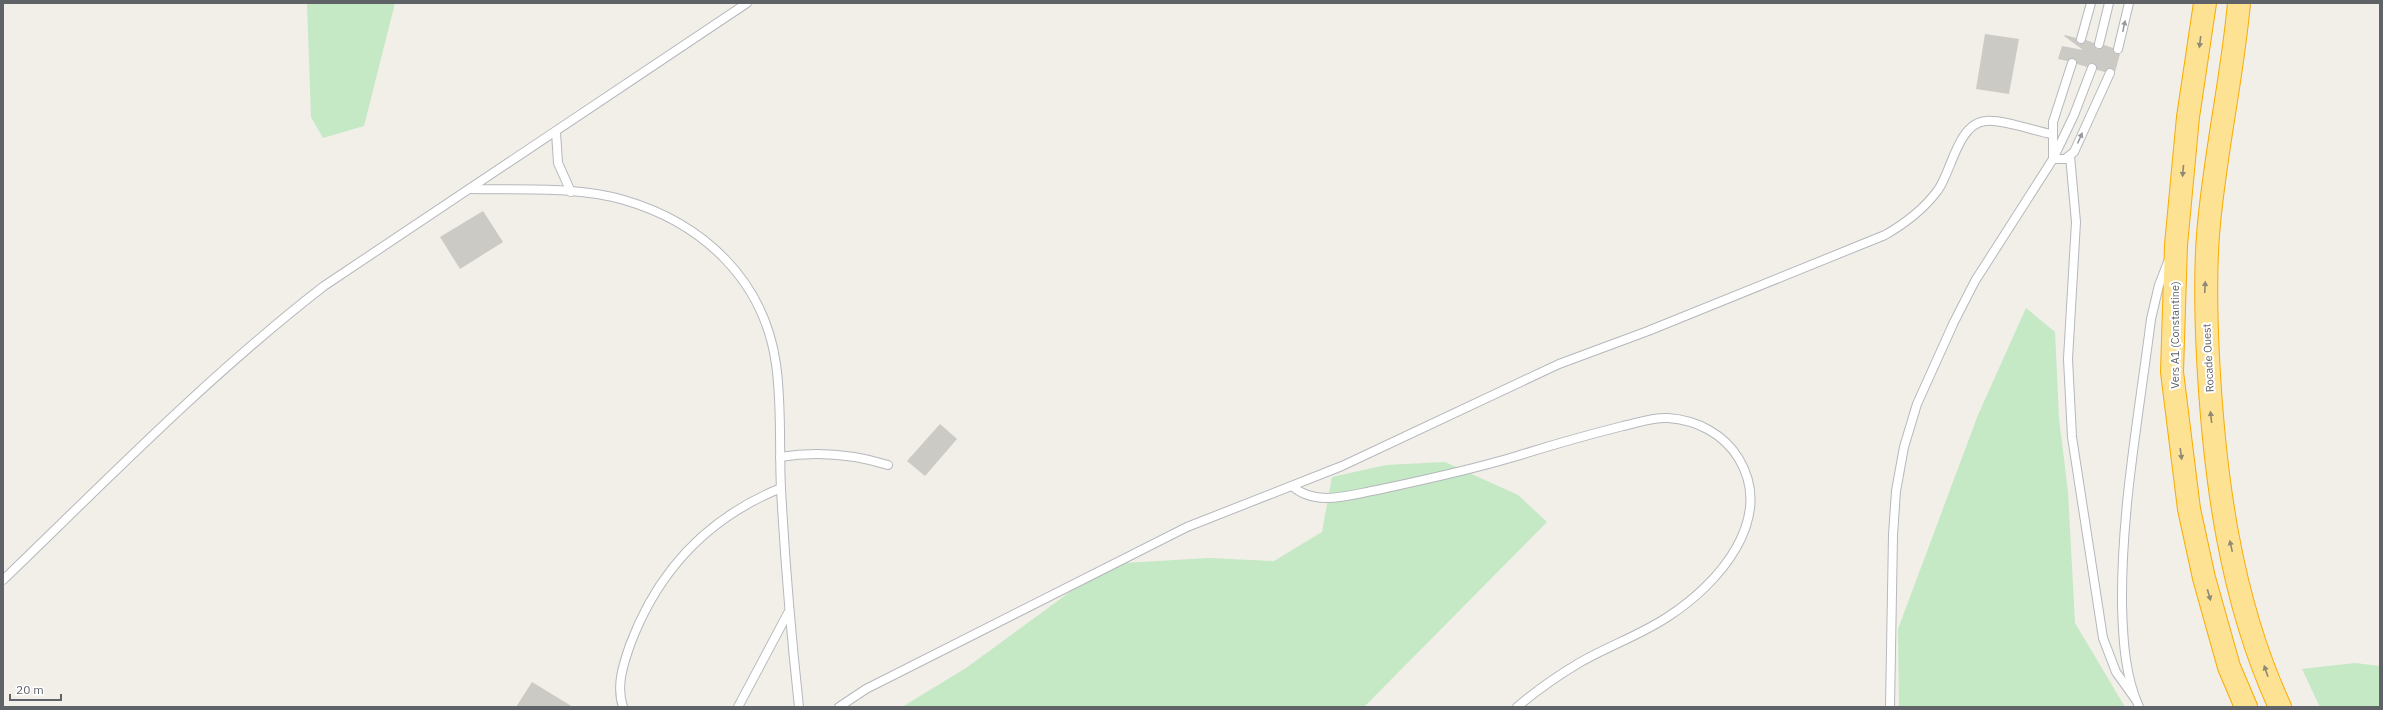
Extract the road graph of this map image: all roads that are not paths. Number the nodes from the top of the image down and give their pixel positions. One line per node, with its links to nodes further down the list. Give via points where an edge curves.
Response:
1 (747, 3): 13 (lane)
2 (2091, 3): 7 (lane)
3 (2109, 3): 8 (lane)
4 (2129, 3): 9 (lane, one-way to 4)
5 (2205, 3): 19 (highway, Vers A1 (Constantine), one-way to 19, via 2188,117)
6 (2239, 3): 34 (highway, Rocade Ouest, one-way to 6, via 2246,614 2216,470 2210,411 2205,296 2208,236 2214,170 2229,87)
7 (2081, 39)
8 (2099, 44)
9 (2118, 49)
10 (2072, 63): 14 (lane, via 2056,110)
11 (2092, 68): 16 (lane)
12 (2110, 73): 15 (lane, one-way to 12)
13 (556, 132): 17 (lane); 18 (lane, via 558,163)
14 (2051, 134): 16 (lane); 22 (lane, via 1987,120 1974,124 1964,134 1938,189 1915,215 1885,235 1663,325 1559,364 1391,444)
15 (2070, 156): 16 (lane, via 2065,159); 26 (lane, via 2076,222 2068,358 2072,437 2103,638 2116,672)
16 (2053, 159): 32 (lane, via 1975,281 1918,404 1904,447 1896,490 1893,528)
17 (470, 189): 18 (lane); 24 (lane, via 348,269 282,318)
18 (571, 192): 20 (lane, via 622,199 670,218 711,244 737,273 754,299 771,340 779,385)
19 (2176, 245): 26 (lane, via 2159,285 2151,319 2123,542 2123,635 2130,681); 33 (highway, Vers A1 (Constantine), one-way to 33, via 2172,372 2188,509 2229,667)
20 (780, 456): 21 (lane, via 833,454 870,459); 23 (lane)
21 (888, 465)
22 (1292, 486): 30 (lane, via 1222,512 1153,543 1087,579 866,689); 31 (lane, via 1306,495 1321,499 1373,491 1460,472 1571,439 1665,418 1700,425 1715,433 1728,445 1739,459 1746,475 1750,509 1747,526 1740,542 1716,575 1668,617 1580,662)
23 (781, 488): 25 (lane); 27 (lane, via 723,518 691,546 665,578 644,613 626,655 620,691)
24 (3, 580)
25 (788, 613): 28 (lane); 29 (lane)
26 (2137, 704)
27 (623, 707)
28 (738, 707)
29 (799, 707)
30 (839, 707)
31 (1517, 707)
32 (1890, 707)
33 (2246, 707)
34 (2280, 707)

